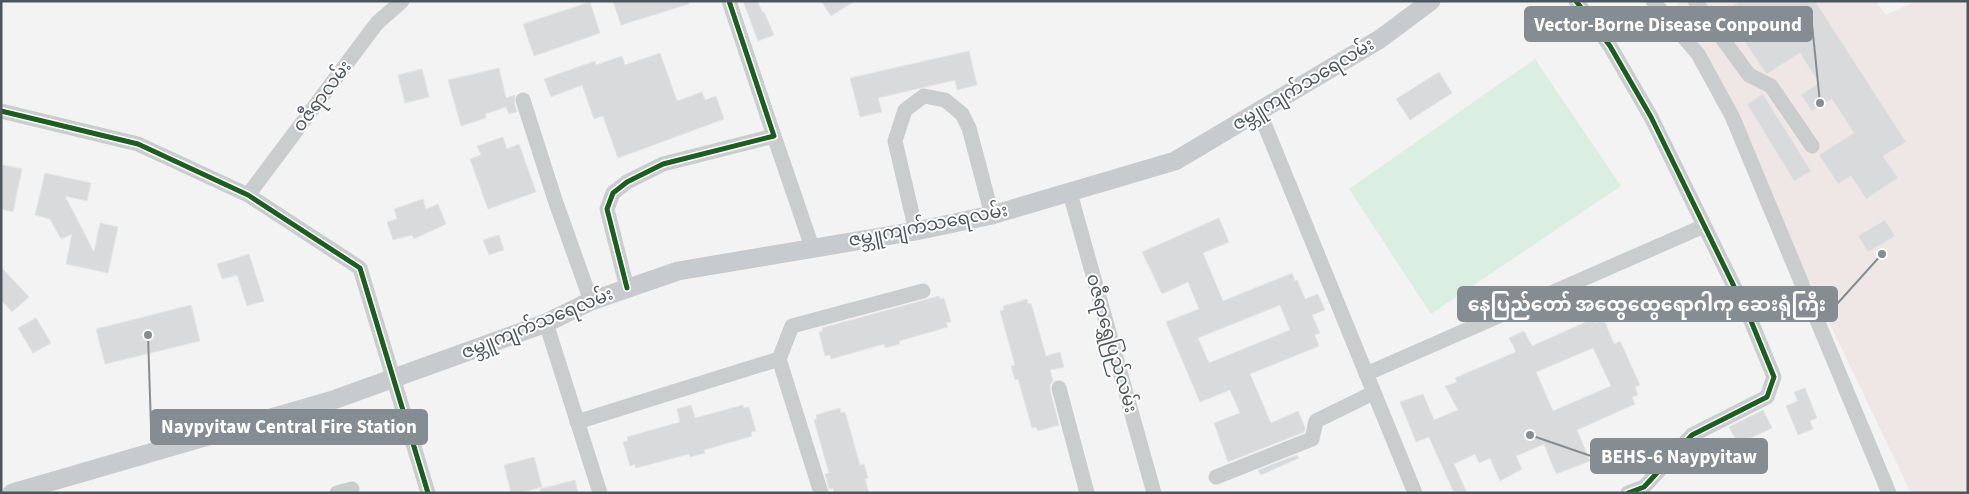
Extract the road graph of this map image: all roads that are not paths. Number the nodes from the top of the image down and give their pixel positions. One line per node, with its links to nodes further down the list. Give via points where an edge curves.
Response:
1 (402, 1): 13 (street, ဝဇီရာလမ်း, via 377,23)
2 (729, 1): 10 (street)
3 (1431, 1): 9 (main road, ဇမ္ဘူကျက်သရေလမ်း, via 1380,39)
4 (1576, 1): 15 (street, via 1610,46 1651,117)
5 (1653, 1): 40 (street, via 1698,54 1732,116)
6 (1695, 1): 11 (street, via 1749,75 1771,86)
7 (523, 100): 20 (street)
8 (1, 111): 13 (street, via 138,144)
9 (1259, 111): 12 (main road, ဇမ္ဘူကျက်သရေလမ်း, via 1175,161); 23 (street)
10 (774, 136): 17 (street); 18 (street, via 663,164 613,193 607,209)
11 (1812, 146)
12 (1070, 193): 14 (main road, ဇမ္ဘူကျက်သရေလမ်း); 37 (street, ဝဇီရာရွှေပြည်လမ်း)
13 (248, 195): 24 (street, via 360,268)
14 (992, 215): 16 (main road, ဇမ္ဘူကျက်သရေလမ်း); 16 (street, via 969,128 962,114 945,100 924,96 904,110 895,141)
15 (1704, 226): 23 (street); 39 (street, via 1751,321 1774,377 1767,397 1692,435 1644,487)
16 (916, 231): 17 (main road, ဇမ္ဘူကျက်သရေလမ်း)
17 (812, 247): 18 (main road, ဇမ္ဘူကျက်သရေလမ်း, via 678,271)
18 (627, 288): 20 (main road, ဇမ္ဘူကျက်သရေလမ်း)
19 (923, 291): 22 (street, via 792,326)
20 (591, 301): 21 (main road, ဇမ္ဘူကျက်သရေလမ်း)
21 (546, 324): 24 (main road, ဇမ္ဘူကျက်သရေလမ်း); 27 (street)
22 (779, 360): 27 (street); 35 (street)
23 (1366, 374): 26 (street)
24 (394, 378): 29 (main road, ဇမ္ဘူကျက်သရေလမ်း); 33 (street)
25 (1059, 388): 36 (street)
26 (1373, 393): 28 (street, via 1316,421 1312,439); 38 (street)
27 (577, 422): 34 (street)
28 (1216, 476)
29 (56, 486): 31 (main road, ဇမ္ဘူကျက်သရေလမ်း)
30 (352, 489): 32 (street)
31 (12, 493)
32 (337, 493)
33 (428, 493)
34 (600, 493)
35 (821, 493)
36 (1088, 493)
37 (1154, 493)
38 (1415, 493)
39 (1628, 493)
40 (1889, 493)

